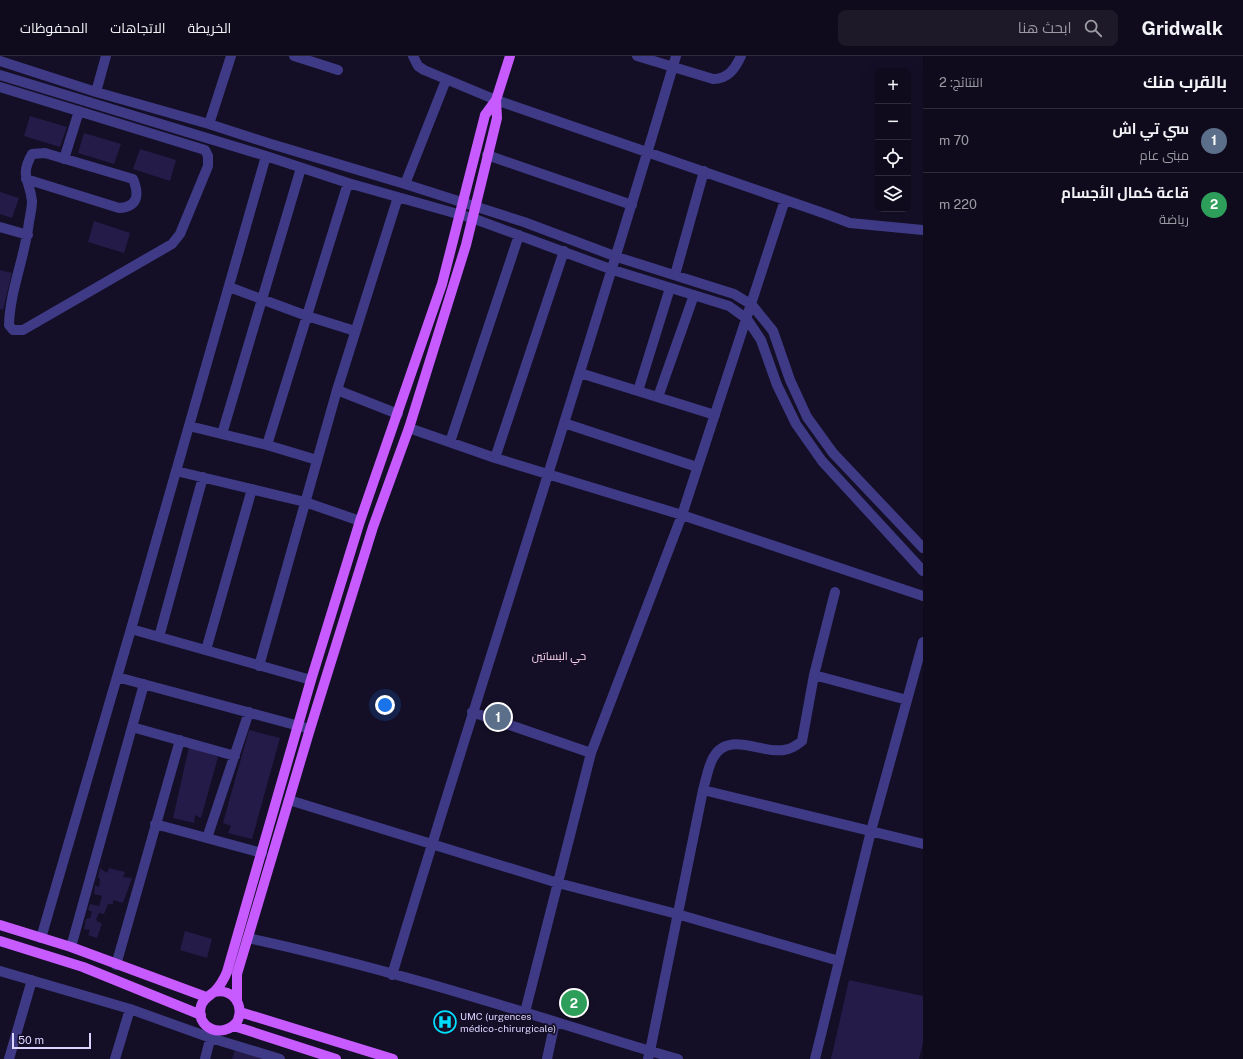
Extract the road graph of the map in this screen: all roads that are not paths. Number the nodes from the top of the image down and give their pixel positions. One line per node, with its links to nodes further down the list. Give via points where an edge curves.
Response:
1 (106, 56): 15 (street)
2 (231, 56): 18 (street)
3 (294, 56): 11 (street)
4 (413, 56): 13 (street, via 418,66)
5 (510, 56): 16 (main road)
6 (637, 56): 10 (street)
7 (676, 56): 10 (street)
8 (741, 56): 10 (street, via 729,74 718,79)
9 (0, 61): 15 (street)
10 (673, 66): 19 (street)
11 (338, 70)
12 (0, 75): 21 (street)
13 (446, 80): 16 (street); 27 (street)
14 (0, 87): 17 (street)
15 (96, 92): 18 (street)
16 (496, 100): 19 (street); 20 (main road, via 497,118); 30 (main road, via 485,115)
17 (79, 111): 22 (street); 37 (street, via 205,150 208,166 180,234 172,244 23,330 13,330 8,325 9,311)
18 (209, 124): 27 (street)
19 (647, 152): 24 (street); 32 (street)
20 (487, 155): 31 (main road); 32 (street)
21 (266, 156): 23 (street); 43 (street)
22 (64, 159): 25 (street, via 45,153 32,154 26,164); 25 (street, via 133,179 137,187 133,204 129,208 119,208)
23 (301, 168): 26 (street); 46 (street)
24 (704, 171): 29 (street); 42 (street)
25 (26, 180): 37 (street, via 32,201)
26 (348, 183): 28 (street); 48 (street)
27 (405, 184): 30 (street)
28 (398, 196): 33 (street); 50 (street)
29 (786, 200): 36 (street, via 850,222); 47 (street)
30 (464, 203): 31 (street); 33 (main road)
31 (474, 206): 34 (main road); 40 (street)
32 (632, 206): 40 (street)
33 (460, 215): 34 (street); 55 (main road, via 442,284)
34 (472, 218): 38 (street); 59 (main road, via 466,245)
35 (0, 227): 37 (street)
36 (923, 230)
37 (28, 235)
38 (519, 235): 39 (street); 61 (street)
39 (564, 251): 41 (street); 63 (street)
40 (617, 257): 41 (street); 42 (street)
41 (613, 270): 44 (street); 51 (street)
42 (676, 275): 47 (street, via 734,294)
43 (229, 286): 46 (street); 58 (street)
44 (670, 288): 45 (street); 53 (street)
45 (694, 295): 49 (street, via 729,306); 54 (street)
46 (262, 298): 48 (street); 60 (street)
47 (752, 305): 49 (street); 73 (street, via 773,331 790,380 807,417 833,453)
48 (307, 316): 50 (street); 62 (street)
49 (747, 319): 56 (street); 74 (street, via 761,340 796,424 822,461)
50 (355, 331): 52 (street)
51 (580, 373): 53 (street); 57 (street)
52 (337, 390): 55 (street); 64 (street)
53 (638, 391): 54 (street)
54 (658, 397): 56 (street)
55 (398, 414): 72 (main road)
56 (715, 415): 65 (street)
57 (564, 423): 65 (street); 67 (street)
58 (189, 426): 60 (street); 66 (street)
59 (409, 428): 61 (street); 91 (main road, via 373,527)
60 (222, 434): 62 (street)
61 (450, 442): 63 (street)
62 (267, 445): 64 (street)
63 (495, 458): 67 (street)
64 (317, 460): 70 (street)
65 (697, 467): 71 (street)
66 (176, 471): 68 (street); 77 (street)
67 (548, 474): 71 (street); 88 (street)
68 (203, 477): 69 (street); 78 (street)
69 (252, 489): 70 (street); 80 (street)
70 (305, 502): 72 (street); 81 (street)
71 (682, 515): 76 (street); 93 (street)
72 (360, 521): 84 (main road)
73 (923, 548)
74 (923, 571)
75 (835, 592): 82 (street)
76 (923, 596)
77 (131, 629): 78 (street); 83 (street)
78 (159, 637): 80 (street)
79 (923, 642): 86 (street)
80 (206, 650): 81 (street)
81 (259, 666): 84 (street)
82 (814, 675): 86 (street); 95 (street, via 802,741 795,747 782,751 728,744 713,758)
83 (117, 677): 85 (street); 106 (street)
84 (310, 680): 89 (main road)
85 (144, 684): 87 (street); 90 (street)
86 (907, 700): 98 (street)
87 (249, 712): 89 (street); 94 (street)
88 (472, 712): 93 (street); 100 (street)
89 (297, 726): 91 (street); 102 (main road)
90 (132, 727): 92 (street); 109 (street)
91 (310, 730): 96 (main road)
92 (180, 740): 94 (street); 97 (street)
93 (591, 753): 103 (street)
94 (234, 756): 99 (street)
95 (703, 790): 98 (street); 104 (street)
96 (289, 800): 100 (street); 107 (main road)
97 (155, 824): 99 (street); 111 (street)
98 (871, 831): 101 (street); 110 (street)
99 (207, 838): 102 (street)
100 (431, 844): 103 (street); 113 (street)
101 (923, 844)
102 (262, 853): 115 (main road, via 227,972)
103 (558, 883): 104 (street); 119 (street)
104 (677, 914): 110 (street); 124 (street)
105 (0, 925): 106 (main road)
106 (40, 938): 109 (main road)
107 (248, 938): 113 (street, via 301,949); 116 (main road, via 237,974)
108 (0, 941): 120 (main road, via 83,967)
109 (71, 948): 111 (main road)
110 (839, 961): 133 (street)
111 (116, 965): 115 (main road)
112 (0, 971): 114 (street)
113 (392, 975): 119 (street)
114 (32, 980): 117 (street); 125 (street)
115 (210, 995): 116 (main road, via 229,993); 120 (main road, via 201,1006)
116 (237, 1000): 118 (main road)
117 (130, 1009): 123 (street); 126 (street)
118 (240, 1012): 122 (main road); 130 (main road)
119 (525, 1012): 121 (street)
120 (201, 1016): 123 (main road)
121 (555, 1022): 124 (street); 131 (street)
122 (234, 1026): 123 (main road); 129 (main road)
123 (212, 1034): 127 (street); 128 (street)
124 (649, 1055): 132 (street)
125 (9, 1059)
126 (115, 1059)
127 (205, 1059)
128 (280, 1059)
129 (336, 1059)
130 (393, 1059)
131 (547, 1059)
132 (678, 1059)
133 (815, 1059)

